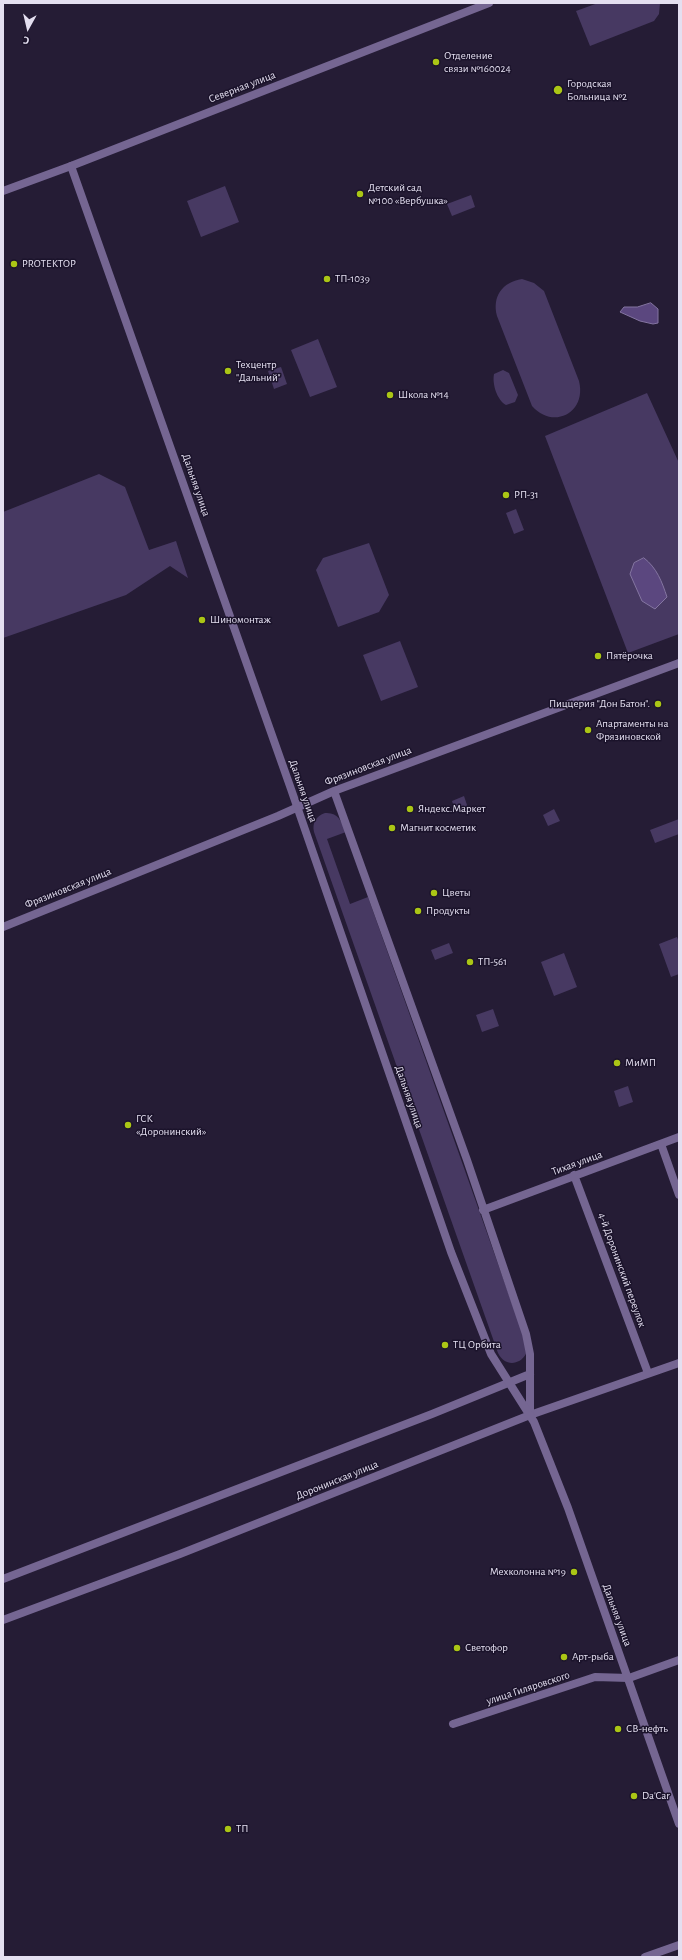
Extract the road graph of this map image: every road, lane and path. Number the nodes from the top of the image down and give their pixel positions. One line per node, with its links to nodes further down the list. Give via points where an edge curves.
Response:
1 (489, 3): 2 (street, Северная улица)
2 (71, 166): 3 (street, Северная улица); 6 (street, Дальняя улица)
3 (3, 192)
4 (679, 663): 5 (street, Фрязиновская улица)
5 (334, 791): 6 (street, Фрязиновская улица); 12 (street, Дальняя улица)
6 (297, 807): 7 (street, Фрязиновская улица); 16 (street, Дальняя улица, via 451,1252 490,1354)
7 (3, 927)
8 (679, 1137): 9 (street, Тихая улица)
9 (661, 1144): 10 (street, Тихая улица); 11 (street)
10 (574, 1175): 12 (street, Тихая улица); 14 (street, 4-й Доронинский переулок)
11 (679, 1195)
12 (484, 1210): 15 (street, Дальняя улица, via 530,1345)
13 (679, 1363): 14 (street, Доронинская улица)
14 (648, 1373): 17 (street, Доронинская улица)
15 (530, 1374): 16 (street); 17 (street, Дальняя улица)
16 (508, 1383): 17 (street, Дальняя улица); 18 (street)
17 (530, 1416): 19 (street, Доронинская улица, via 180,1554); 21 (street, Дальняя улица, via 568,1508)
18 (3, 1579)
19 (3, 1620)
20 (679, 1660): 21 (street, улица Гиляровского)
21 (629, 1678): 22 (street, улица Гиляровского, via 595,1677); 23 (street, Дальняя улица)
22 (453, 1724)
23 (679, 1824)
24 (679, 1945): 25 (street)
25 (646, 1957)

